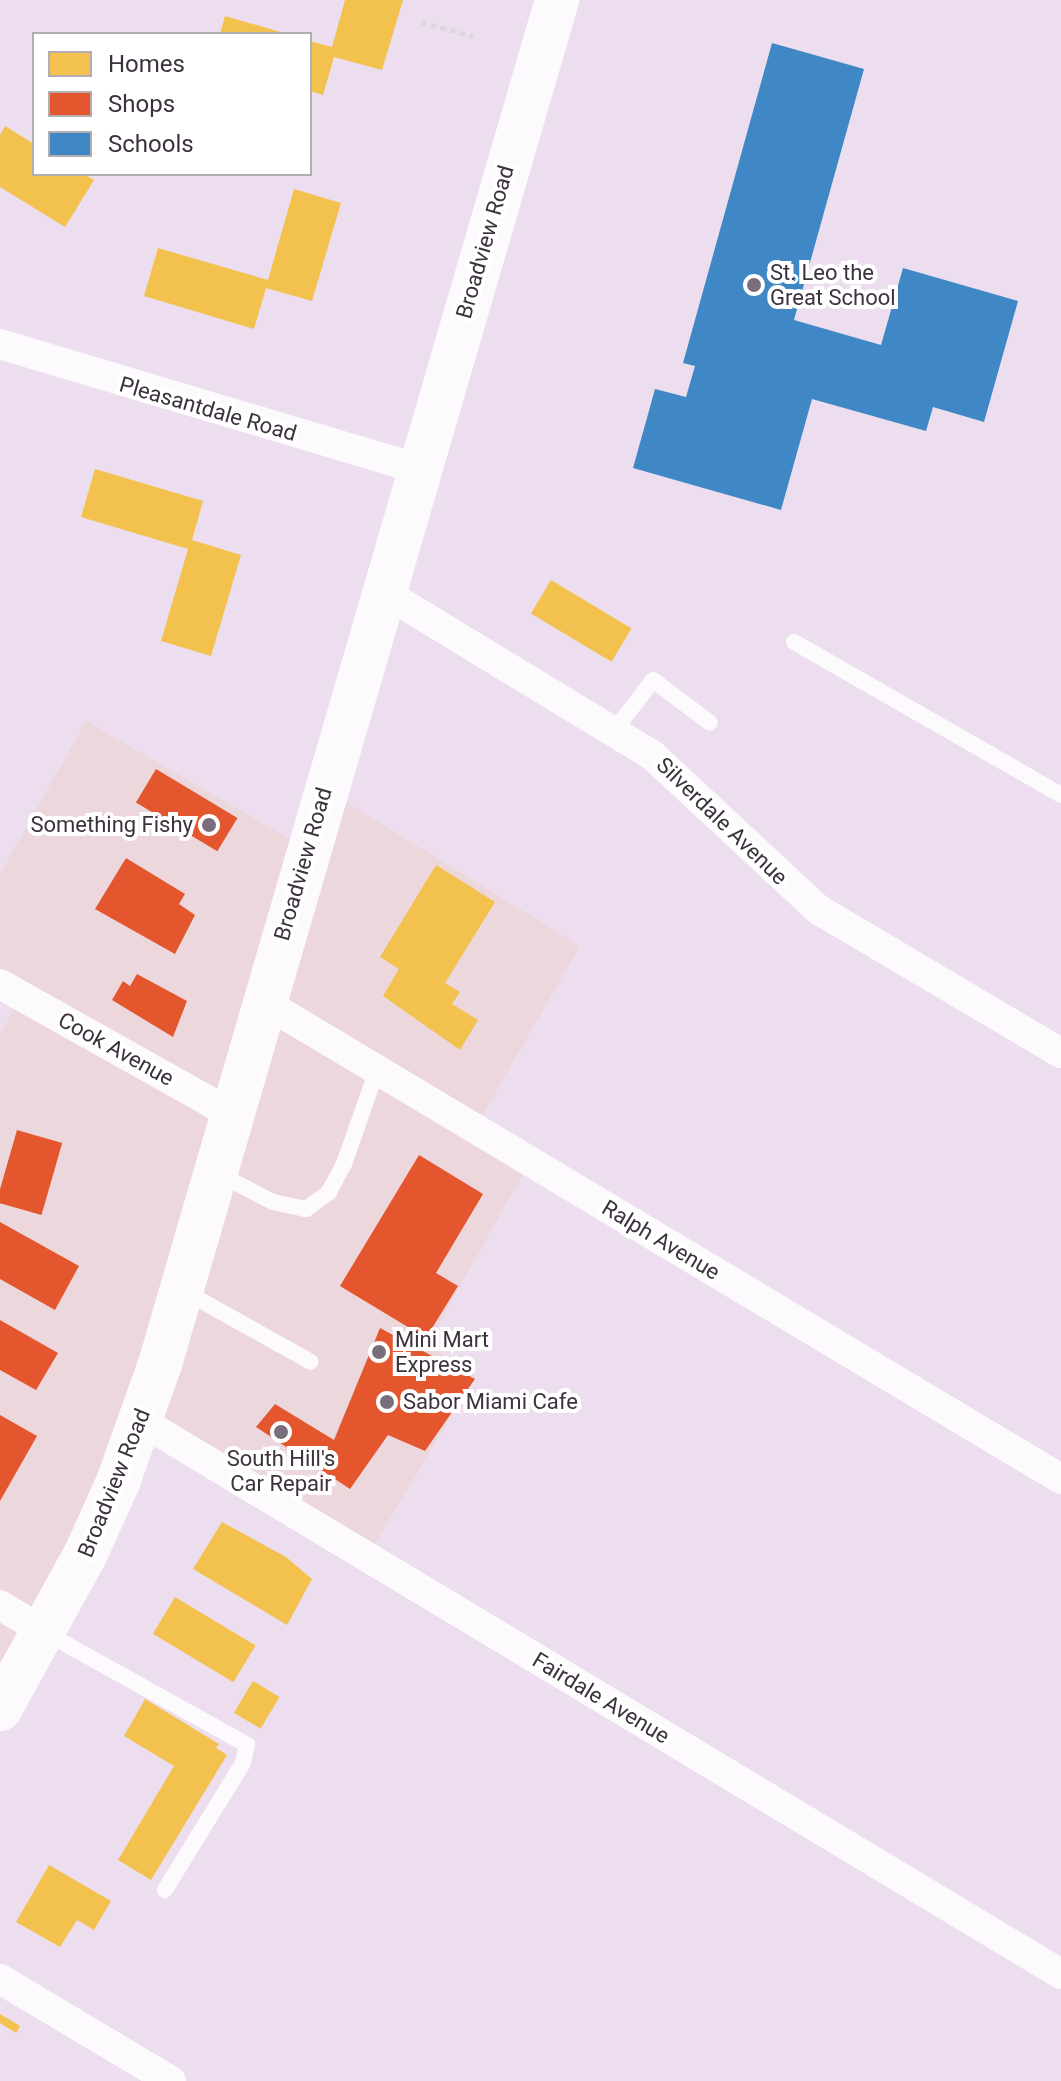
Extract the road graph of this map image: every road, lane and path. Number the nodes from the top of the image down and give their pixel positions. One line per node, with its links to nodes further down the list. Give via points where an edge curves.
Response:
1 (557, 0): 5 (main road, Broadview Road)
2 (421, 22): 3 (path)
3 (473, 36)
4 (0, 344): 5 (street, Pleasantdale Road)
5 (418, 469): 6 (main road, Broadview Road)
6 (382, 591): 9 (street, Silverdale Avenue); 12 (main road, Broadview Road)
7 (794, 642): 10 (lane)
8 (710, 723): 9 (lane, via 653,680)
9 (614, 731): 13 (street, Silverdale Avenue, via 683,778 819,910)
10 (1061, 795)
11 (0, 984): 15 (street, Cook Avenue)
12 (262, 1001): 14 (street, Ralph Avenue); 15 (main road, Broadview Road)
13 (1061, 1053)
14 (377, 1070): 16 (lane, via 344,1164 329,1192 306,1209 273,1202); 20 (street, Ralph Avenue)
15 (232, 1114): 16 (main road, Broadview Road)
16 (215, 1172): 17 (main road, Broadview Road)
17 (181, 1289): 18 (lane); 19 (main road, Broadview Road)
18 (311, 1362)
19 (141, 1421): 22 (main road, Broadview Road, via 93,1539); 25 (street, Fairdale Avenue)
20 (1061, 1479)
21 (0, 1605): 22 (street)
22 (45, 1632): 23 (main road, Broadview Road); 24 (lane, via 247,1745 243,1763)
23 (0, 1709)
24 (165, 1890)
25 (1061, 1974)
26 (0, 1979): 27 (street)
27 (171, 2081)

